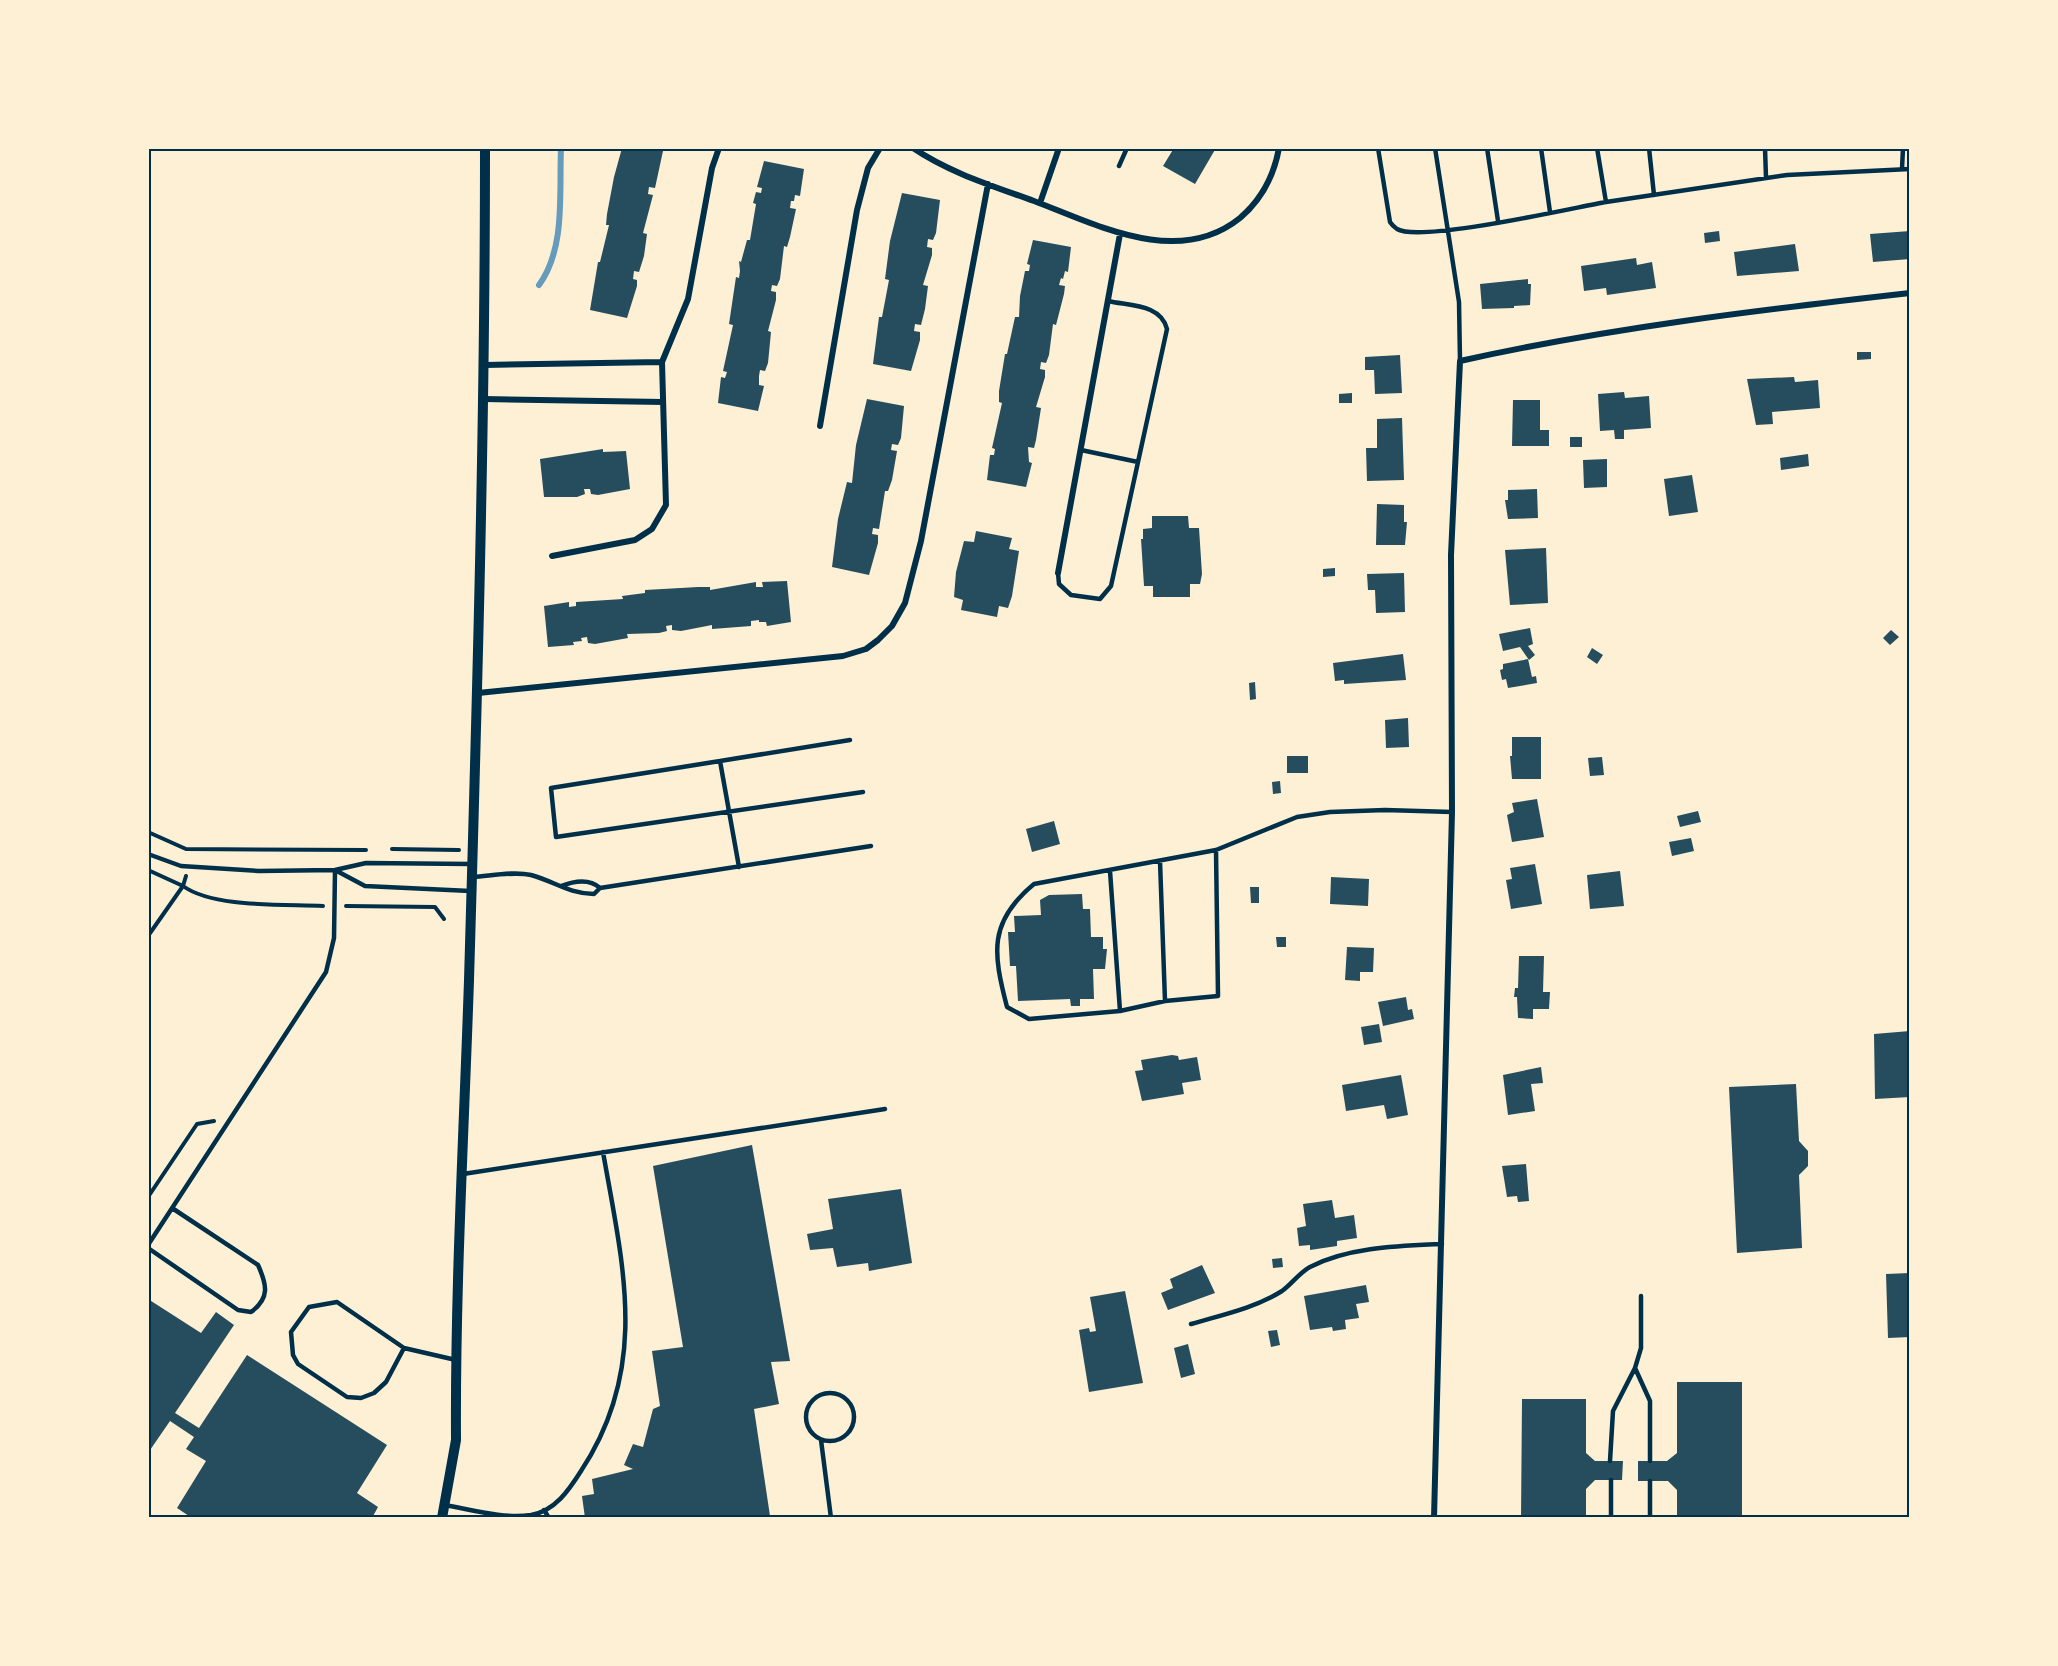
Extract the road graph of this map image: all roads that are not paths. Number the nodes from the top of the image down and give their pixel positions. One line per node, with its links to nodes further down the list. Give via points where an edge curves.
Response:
1 (485, 148): 32 (street)
2 (719, 148): 31 (street, via 688,299)
3 (880, 148): 35 (street, via 868,168 857,210)
4 (913, 148): 20 (street)
5 (1059, 148): 23 (street)
6 (1127, 148): 16 (lane)
7 (1279, 148): 27 (street, via 1265,190 1230,225 1211,235 1178,242)
8 (1378, 148): 26 (lane, via 1390,222 1397,230)
9 (1435, 148): 26 (lane)
10 (1487, 148): 25 (lane)
11 (1541, 148): 24 (lane)
12 (1597, 148): 22 (lane)
13 (1649, 148): 21 (lane)
14 (1765, 148): 19 (lane)
15 (1903, 148): 18 (lane)
16 (1119, 166)
17 (1910, 169): 18 (lane)
18 (1902, 170): 19 (lane)
19 (1766, 178): 21 (lane)
20 (988, 184): 23 (street); 40 (street, via 921,541 905,603 892,626 878,640 866,649 843,656)
21 (1654, 195): 22 (lane)
22 (1606, 202): 24 (lane)
23 (1040, 203): 27 (street)
24 (1551, 212): 25 (lane)
25 (1498, 221): 26 (lane)
26 (1448, 230): 30 (lane, via 1459,302)
27 (1120, 234): 29 (street)
28 (1910, 293): 30 (street, via 1562,339)
29 (1108, 301): 36 (street); 37 (lane, via 1156,311 1165,318 1167,329)
30 (1460, 361): 44 (street, via 1451,555)
31 (662, 362): 32 (street); 34 (street)
32 (485, 365): 33 (street)
33 (484, 399): 34 (street); 40 (street)
34 (663, 402): 38 (street, via 666,505 657,523 635,540)
35 (820, 426)
36 (1081, 450): 37 (lane); 39 (street)
37 (1138, 462): 39 (lane, via 1106,595 1101,599 1071,595 1059,584)
38 (552, 555)
39 (1058, 573)
40 (478, 693): 50 (street)
41 (850, 740): 42 (lane)
42 (720, 761): 45 (lane); 45 (lane, via 551,788 556,837)
43 (863, 792): 45 (lane)
44 (1452, 812): 47 (lane, via 1385,810 1297,817); 64 (street)
45 (728, 813): 51 (lane)
46 (871, 846): 51 (lane)
47 (1216, 850): 49 (lane); 58 (lane, via 1218,996)
48 (148, 854): 52 (lane, via 181,866)
49 (1160, 861): 53 (lane); 58 (lane)
50 (471, 864): 52 (lane, via 366,863); 54 (street)
51 (739, 867): 56 (lane)
52 (335, 870): 57 (lane, via 365,886); 63 (lane, via 334,938 326,972)
53 (1110, 871): 59 (lane); 59 (lane, via 1034,884 1015,900 1001,920 997,969 1007,1007 1029,1019)
54 (470, 877): 55 (lane, via 528,874); 57 (street)
55 (561, 886): 56 (lane, via 574,881 594,882); 56 (lane, via 573,893 594,894)
56 (600, 888)
57 (470, 891): 62 (street)
58 (1165, 1001): 59 (lane)
59 (1120, 1011)
60 (885, 1109): 61 (lane)
61 (603, 1152): 62 (lane); 77 (lane, via 625,1279 627,1327 621,1376 609,1421 594,1452 568,1491)
62 (463, 1174): 69 (street)
63 (172, 1208): 65 (lane); 65 (lane, via 258,1265 266,1293 262,1304 251,1312 238,1310)
64 (1442, 1244): 67 (lane, via 1354,1252 1310,1267 1282,1290 1243,1309); 81 (street)
65 (148, 1246)
66 (1641, 1296): 70 (lane, via 1641,1348)
67 (1191, 1324)
68 (404, 1348): 68 (lane, via 386,1382 374,1393 362,1398 347,1396 298,1364 291,1332 309,1307 337,1302); 69 (lane)
69 (457, 1360): 76 (street, via 456,1440)
70 (1635, 1368): 72 (lane, via 1613,1411); 73 (lane, via 1650,1401)
71 (821, 1440): 71 (lane, via 829,1442 844,1437 854,1423 853,1408 845,1398 833,1393 821,1394 806,1412 806,1424); 80 (lane)
72 (1610, 1461)
73 (1650, 1461)
74 (1611, 1480): 82 (lane)
75 (1650, 1481): 83 (lane)
76 (445, 1505): 77 (lane, via 508,1516 534,1515); 78 (street)
77 (544, 1510): 79 (lane)
78 (442, 1518)
79 (549, 1518)
80 (831, 1518)
81 (1434, 1518)
82 (1611, 1518)
83 (1650, 1518)

